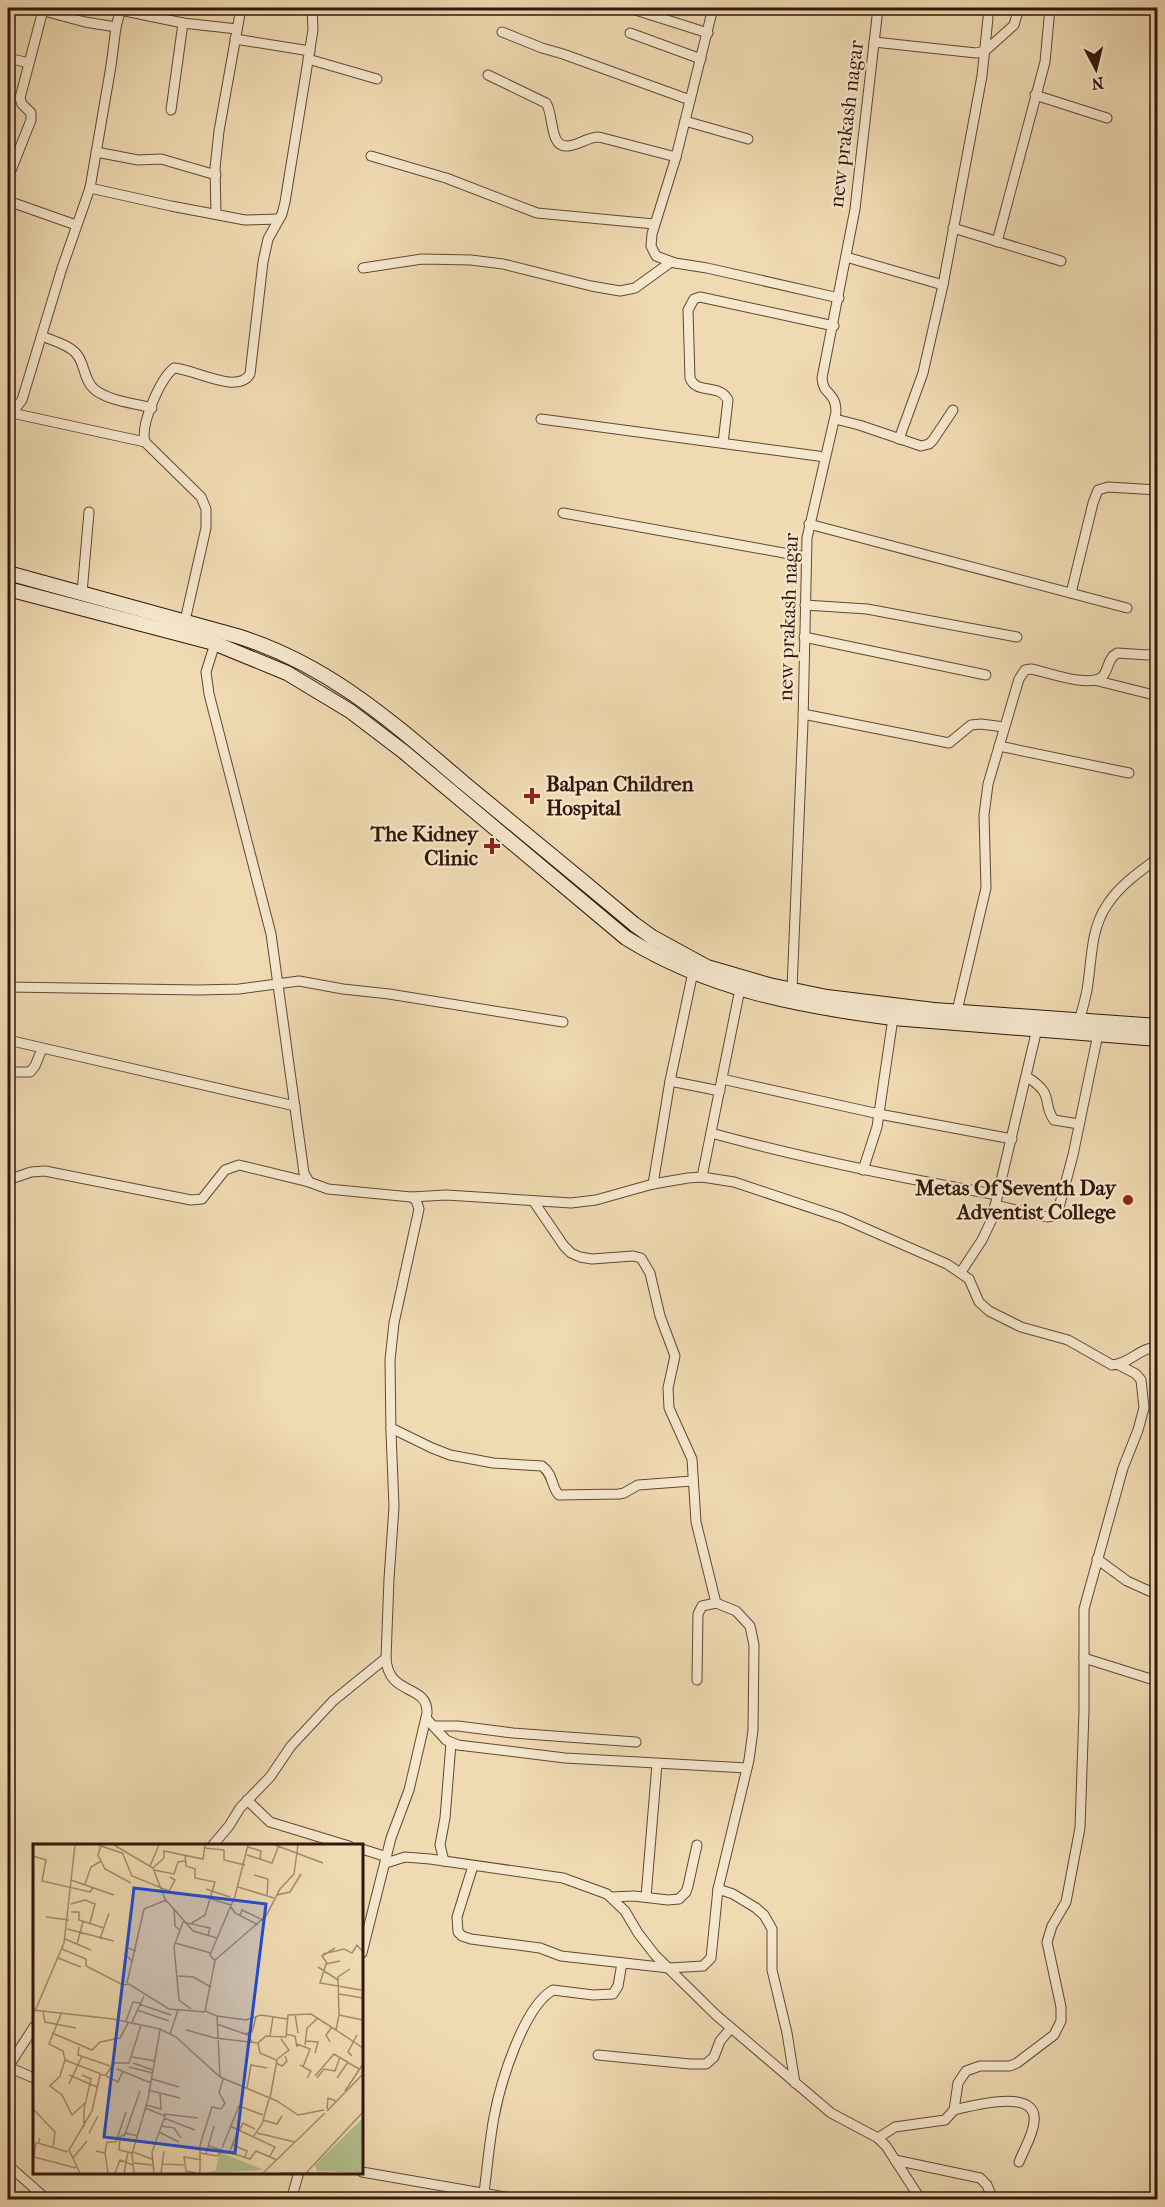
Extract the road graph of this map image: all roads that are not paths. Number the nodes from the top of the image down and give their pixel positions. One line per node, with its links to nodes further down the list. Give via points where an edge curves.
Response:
1 (33, 8): 9 (street)
2 (241, 8): 14 (street)
3 (312, 8): 21 (street)
4 (629, 8): 17 (street)
5 (713, 8): 17 (street)
6 (878, 8): 19 (street, new prakash nagar)
7 (1019, 8): 20 (street, via 1014,25)
8 (1050, 8): 27 (street, via 1046,54)
9 (44, 10): 13 (street); 24 (street)
10 (120, 10): 12 (street); 13 (street)
11 (988, 18): 20 (street)
12 (183, 23): 14 (street); 29 (street)
13 (116, 27): 33 (street)
14 (237, 29): 18 (street)
15 (502, 32): 28 (street)
16 (630, 33): 23 (street)
17 (708, 33): 23 (street)
18 (235, 39): 21 (street); 36 (street, via 219,131)
19 (874, 42): 20 (street); 46 (street, new prakash nagar)
20 (985, 51): 44 (street)
21 (309, 55): 26 (street); 41 (street)
22 (8, 58): 24 (street)
23 (701, 59): 28 (street)
24 (28, 63): 37 (street, via 20,98 31,113 31,120)
25 (488, 75): 35 (street, via 546,103 555,139 563,146 599,137)
26 (377, 79)
27 (1035, 95): 30 (street); 45 (street)
28 (690, 100): 31 (street)
29 (171, 110)
30 (1107, 118)
31 (685, 120): 32 (street); 35 (street)
32 (748, 139)
33 (96, 152): 36 (street, via 138,160 161,159); 38 (street)
34 (371, 156): 42 (street, via 446,178 537,213)
35 (676, 157): 42 (street)
36 (216, 175): 40 (street)
37 (8, 178)
38 (90, 188): 40 (street); 43 (street)
39 (8, 201): 43 (street)
40 (216, 214): 41 (street, via 245,220)
41 (279, 219): 54 (street, via 268,239 263,262 247,380 228,382 174,368 163,380)
42 (654, 224): 48 (street, via 651,246 656,256)
43 (76, 225): 53 (street)
44 (953, 228): 45 (street); 50 (street)
45 (997, 242): 47 (street)
46 (846, 257): 50 (street); 51 (street, new prakash nagar)
47 (1061, 261)
48 (671, 262): 49 (street, via 635,288 620,291 471,260 422,259); 51 (street)
49 (363, 268)
50 (943, 285): 59 (street, via 923,373)
51 (839, 298): 52 (street, new prakash nagar)
52 (834, 326): 58 (street, new prakash nagar, via 822,385 836,402); 61 (street, via 700,297 694,299 688,310 690,378 696,387 725,394 728,400)
53 (42, 336): 54 (street, via 74,351 95,391); 56 (street, via 22,400)
54 (152, 408): 60 (street, via 143,428)
55 (953, 410): 59 (street, via 929,444 914,445)
56 (10, 415): 60 (street)
57 (541, 419): 61 (street)
58 (835, 420): 59 (street); 62 (street, new prakash nagar)
59 (899, 439)
60 (145, 442): 74 (street, via 201,497 206,509 206,528)
61 (723, 443): 62 (street)
62 (825, 457): 66 (street, new prakash nagar)
63 (1158, 490): 71 (street, via 1098,490)
64 (89, 512): 70 (street)
65 (563, 513): 67 (street)
66 (809, 524): 67 (street, new prakash nagar); 71 (street)
67 (806, 557): 72 (street, new prakash nagar)
68 (8, 573): 70 (main road)
69 (8, 589): 74 (main road)
70 (82, 593): 74 (main road)
71 (1071, 593): 73 (street)
72 (805, 605): 76 (street, new prakash nagar); 77 (street, via 867,609)
73 (1127, 608)
74 (183, 628): 75 (main road)
75 (217, 637): 87 (main road, via 350,711 626,938); 88 (street, via 206,672 209,694 268,922); 91 (main road, via 286,654 356,696 651,937 707,967)
76 (804, 637): 79 (street); 82 (street, new prakash nagar)
77 (1017, 637)
78 (1158, 651): 80 (street, via 1148,656 1117,653 1101,678)
79 (986, 675)
80 (1094, 680): 81 (street); 83 (street, via 1025,670 1018,679)
81 (1158, 696)
82 (803, 714): 83 (street, via 949,743 971,726); 91 (street, new prakash nagar)
83 (1004, 728): 84 (street)
84 (999, 746): 85 (street); 92 (street, via 986,798 986,888)
85 (1129, 773)
86 (1158, 858): 94 (street, via 1115,894 1101,916)
87 (693, 972): 90 (main road); 105 (street)
88 (278, 984): 89 (street, via 189,990); 95 (street, via 299,981); 107 (street)
89 (8, 987)
90 (740, 989): 93 (main road); 104 (street)
91 (792, 989): 92 (main road)
92 (955, 1017): 93 (main road); 94 (main road); 97 (main road)
93 (892, 1018): 108 (street)
94 (1079, 1021): 96 (main road)
95 (562, 1022)
96 (1158, 1026)
97 (1037, 1029): 98 (main road); 103 (street)
98 (1098, 1034): 99 (main road); 109 (street)
99 (1158, 1039)
100 (8, 1040): 101 (street)
101 (42, 1049): 102 (street, via 30,1072); 107 (street)
102 (8, 1072)
103 (1027, 1077): 109 (street, via 1044,1091 1054,1120); 111 (street)
104 (722, 1079): 106 (street); 108 (street)
105 (670, 1081): 106 (street); 116 (street)
106 (720, 1091): 110 (street)
107 (295, 1106): 115 (street, via 301,1164)
108 (879, 1114): 111 (street); 112 (street)
109 (1079, 1124): 120 (street, via 1058,1211 1053,1216)
110 (711, 1133): 112 (street); 113 (street)
111 (1012, 1139): 117 (street)
112 (863, 1170): 117 (street)
113 (702, 1177): 116 (street); 121 (street, via 734,1182 842,1218)
114 (8, 1180): 115 (street, via 45,1171 190,1200 202,1199 225,1170 239,1165)
115 (309, 1182): 118 (street, via 328,1189)
116 (653, 1184): 119 (street, via 585,1202)
117 (998, 1195): 120 (street)
118 (411, 1197): 119 (street, via 446,1195); 124 (street, via 416,1200 418,1217 394,1323)
119 (534, 1202): 125 (street, via 571,1253 592,1259 633,1256 646,1264 675,1356 668,1388 669,1408 689,1450)
120 (995, 1205): 121 (street, via 987,1231)
121 (961, 1272): 123 (street, via 969,1279 979,1302 997,1316 1068,1340 1112,1365)
122 (1158, 1347): 123 (street, via 1145,1349)
123 (1119, 1365): 126 (street, via 1141,1380 1144,1408)
124 (391, 1428): 125 (street, via 450,1455 542,1466 559,1495 624,1494 638,1485); 129 (street, via 394,1507)
125 (692, 1481): 128 (street, via 696,1522)
126 (1097, 1559): 127 (street, via 1127,1581); 130 (street, via 1084,1609)
127 (1158, 1594)
128 (716, 1604): 132 (street, via 702,1606 698,1614); 138 (street, via 736,1611 750,1626 752,1635 753,1744)
129 (386, 1658): 133 (street, via 396,1683 428,1704); 139 (street, via 333,1701)
130 (1084, 1658): 131 (street); 159 (street, via 1078,1843 1066,1902 1047,1942 1061,2021 1054,2035 1017,2063 966,2071 958,2083)
131 (1158, 1679)
132 (697, 1680)
133 (426, 1718): 134 (street); 144 (street, via 409,1790)
134 (435, 1726): 135 (street); 136 (street)
135 (636, 1742)
136 (451, 1743): 137 (street, via 566,1758); 145 (street, via 440,1845)
137 (657, 1764): 138 (street); 149 (street)
138 (747, 1768): 147 (street)
139 (247, 1800): 140 (street); 141 (street, via 270,1822)
140 (213, 1844)
141 (346, 1844)
142 (697, 1845): 149 (street, via 682,1897)
143 (363, 1849): 144 (street)
144 (386, 1860): 145 (street, via 405,1857); 150 (street)
145 (444, 1861): 146 (street)
146 (473, 1866): 148 (street, via 563,1878); 151 (street, via 457,1917 462,1936 540,1948 561,1956)
147 (718, 1889): 152 (street, via 708,1963); 158 (street, via 756,1908 772,1929 772,1970)
148 (611, 1897): 149 (street); 152 (street)
149 (646, 1897)
150 (363, 1949)
151 (622, 1963): 152 (street); 166 (street, via 613,1994 553,1990 531,2014 499,2094)
152 (669, 1968): 153 (street)
153 (731, 2028): 155 (street, via 706,2064); 158 (street)
154 (33, 2029): 156 (street)
155 (598, 2055)
156 (8, 2067): 157 (street)
157 (33, 2078)
158 (795, 2084): 160 (street, via 840,2119)
159 (954, 2110): 160 (street, via 945,2120 895,2127); 162 (street, via 1012,2101 1031,2108 1034,2124)
160 (878, 2138): 161 (street)
161 (895, 2160): 170 (street); 171 (street, via 980,2178)
162 (1019, 2162)
163 (8, 2165): 167 (street, via 43,2196)
164 (363, 2172): 166 (street)
165 (298, 2174): 168 (street)
166 (484, 2196): 169 (street)
167 (53, 2199)
168 (291, 2199)
169 (523, 2199)
170 (921, 2199)
171 (993, 2199)

